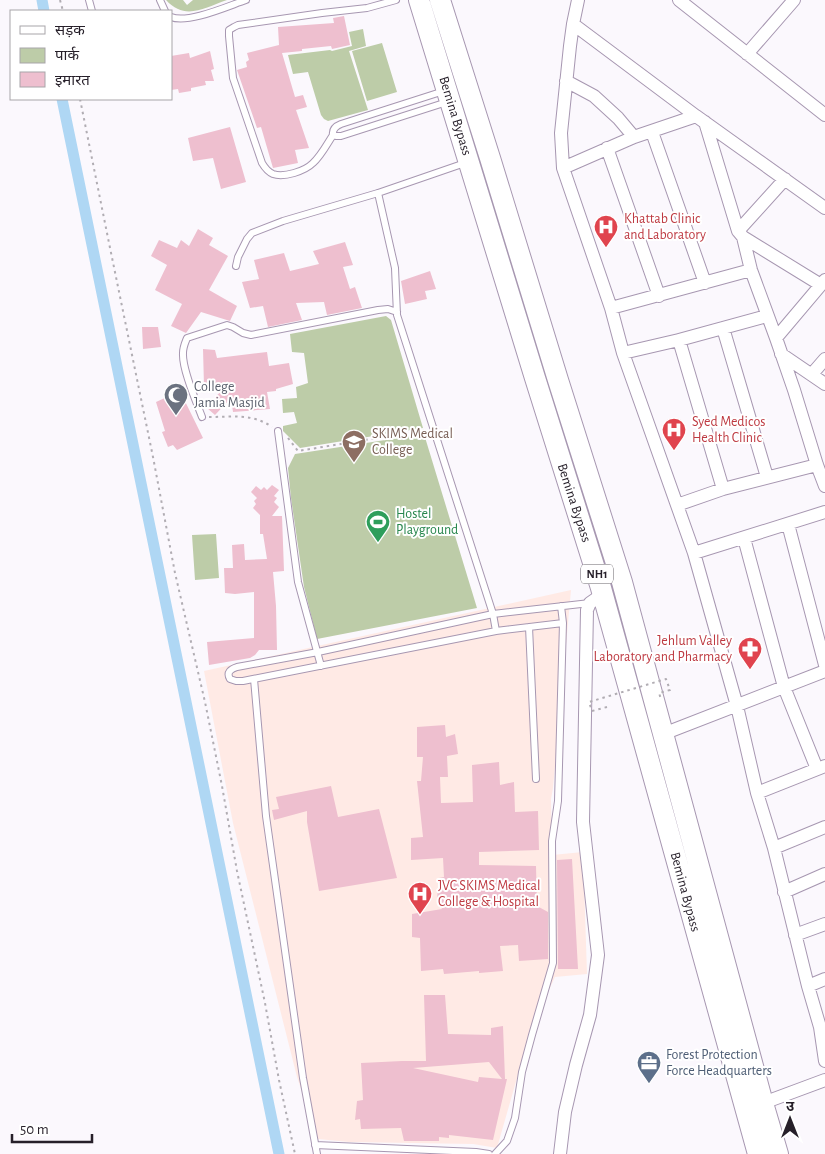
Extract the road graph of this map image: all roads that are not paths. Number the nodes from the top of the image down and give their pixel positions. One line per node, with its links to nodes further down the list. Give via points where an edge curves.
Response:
1 (246, 0): 8 (lane, via 194,18)
2 (396, 0): 16 (lane, via 367,8 238,25 230,30 233,78 264,168 280,175 305,169 316,160)
3 (419, 0): 12 (highway, Bemina Bypass / NH1)
4 (440, 0): 65 (highway, Bemina Bypass / NH1, via 622,582)
5 (578, 0): 9 (street)
6 (679, 0): 10 (street)
7 (794, 0): 10 (street)
8 (172, 18)
9 (573, 24): 11 (street); 14 (street)
10 (747, 54): 13 (street)
11 (566, 81): 17 (street, via 594,96); 20 (street, via 561,132)
12 (449, 95): 16 (lane, via 341,136); 16 (lane, via 341,124 334,129); 19 (highway, Bemina Bypass / NH1)
13 (825, 116)
14 (701, 119): 15 (street); 21 (street); 24 (street)
15 (652, 132): 17 (street); 27 (street)
16 (334, 135)
17 (634, 137): 18 (street)
18 (608, 148): 20 (street); 29 (street)
19 (469, 161): 22 (lane); 52 (highway, Bemina Bypass / NH1)
20 (563, 168): 30 (street)
21 (784, 179): 23 (street); 24 (street)
22 (378, 193): 25 (lane, via 252,233); 31 (lane, via 395,268)
23 (825, 208)
24 (740, 234): 26 (street); 28 (street)
25 (236, 266)
26 (751, 270): 27 (street); 32 (street)
27 (705, 282): 29 (street)
28 (823, 283): 34 (street)
29 (659, 296): 30 (street)
30 (611, 308): 36 (street)
31 (397, 312): 41 (lane, via 378,310 251,335 227,325 187,338 182,355); 54 (lane)
32 (767, 316): 33 (street); 34 (street)
33 (723, 328): 35 (street); 44 (street)
34 (776, 338): 37 (street)
35 (679, 340): 36 (street); 46 (street)
36 (623, 353): 47 (street)
37 (780, 354): 39 (street); 43 (street)
38 (825, 358): 39 (street)
39 (812, 374): 40 (street)
40 (825, 384)
41 (202, 417)
42 (278, 431): 58 (lane, via 298,582)
43 (817, 465): 44 (street); 45 (street)
44 (767, 477): 46 (street)
45 (825, 484)
46 (723, 489): 47 (street)
47 (678, 505): 51 (street)
48 (825, 512): 49 (street)
49 (788, 524): 50 (street); 59 (street)
50 (744, 538): 51 (street); 63 (street)
51 (694, 553): 64 (street)
52 (597, 599): 53 (lane); 85 (street, via 587,610 583,822 598,955 590,1016 565,1112); 86 (highway, Bemina Bypass / NH1)
53 (561, 606): 54 (lane); 55 (lane)
54 (493, 614): 57 (lane); 58 (lane)
55 (563, 623): 56 (lane); 84 (lane, via 558,801 552,841 553,963 522,1072 514,1118 507,1141)
56 (529, 627): 57 (lane); 67 (lane)
57 (496, 632): 60 (lane)
58 (318, 652): 60 (lane); 62 (lane, via 232,668 228,676 236,681)
59 (825, 665)
60 (321, 666): 62 (lane)
61 (825, 671): 63 (street)
62 (254, 679): 81 (lane, via 266,816)
63 (784, 687): 64 (street); 66 (street)
64 (737, 706): 65 (street); 68 (street)
65 (663, 734): 80 (highway, Bemina Bypass / NH1)
66 (821, 768): 68 (street)
67 (536, 779)
68 (757, 793): 70 (street)
69 (825, 827): 70 (street)
70 (774, 848): 72 (street)
71 (825, 874): 72 (street)
72 (784, 892): 74 (street)
73 (825, 924): 74 (street)
74 (795, 936): 76 (street)
75 (825, 979): 76 (street)
76 (808, 986): 77 (street)
77 (822, 1026): 78 (street)
78 (825, 1061)
79 (825, 1080): 80 (street)
80 (763, 1103): 87 (highway, Bemina Bypass / NH1)
81 (315, 1145): 82 (lane); 83 (lane)
82 (317, 1154)
83 (489, 1154)
84 (495, 1154)
85 (560, 1154)
86 (758, 1154)
87 (778, 1154)

